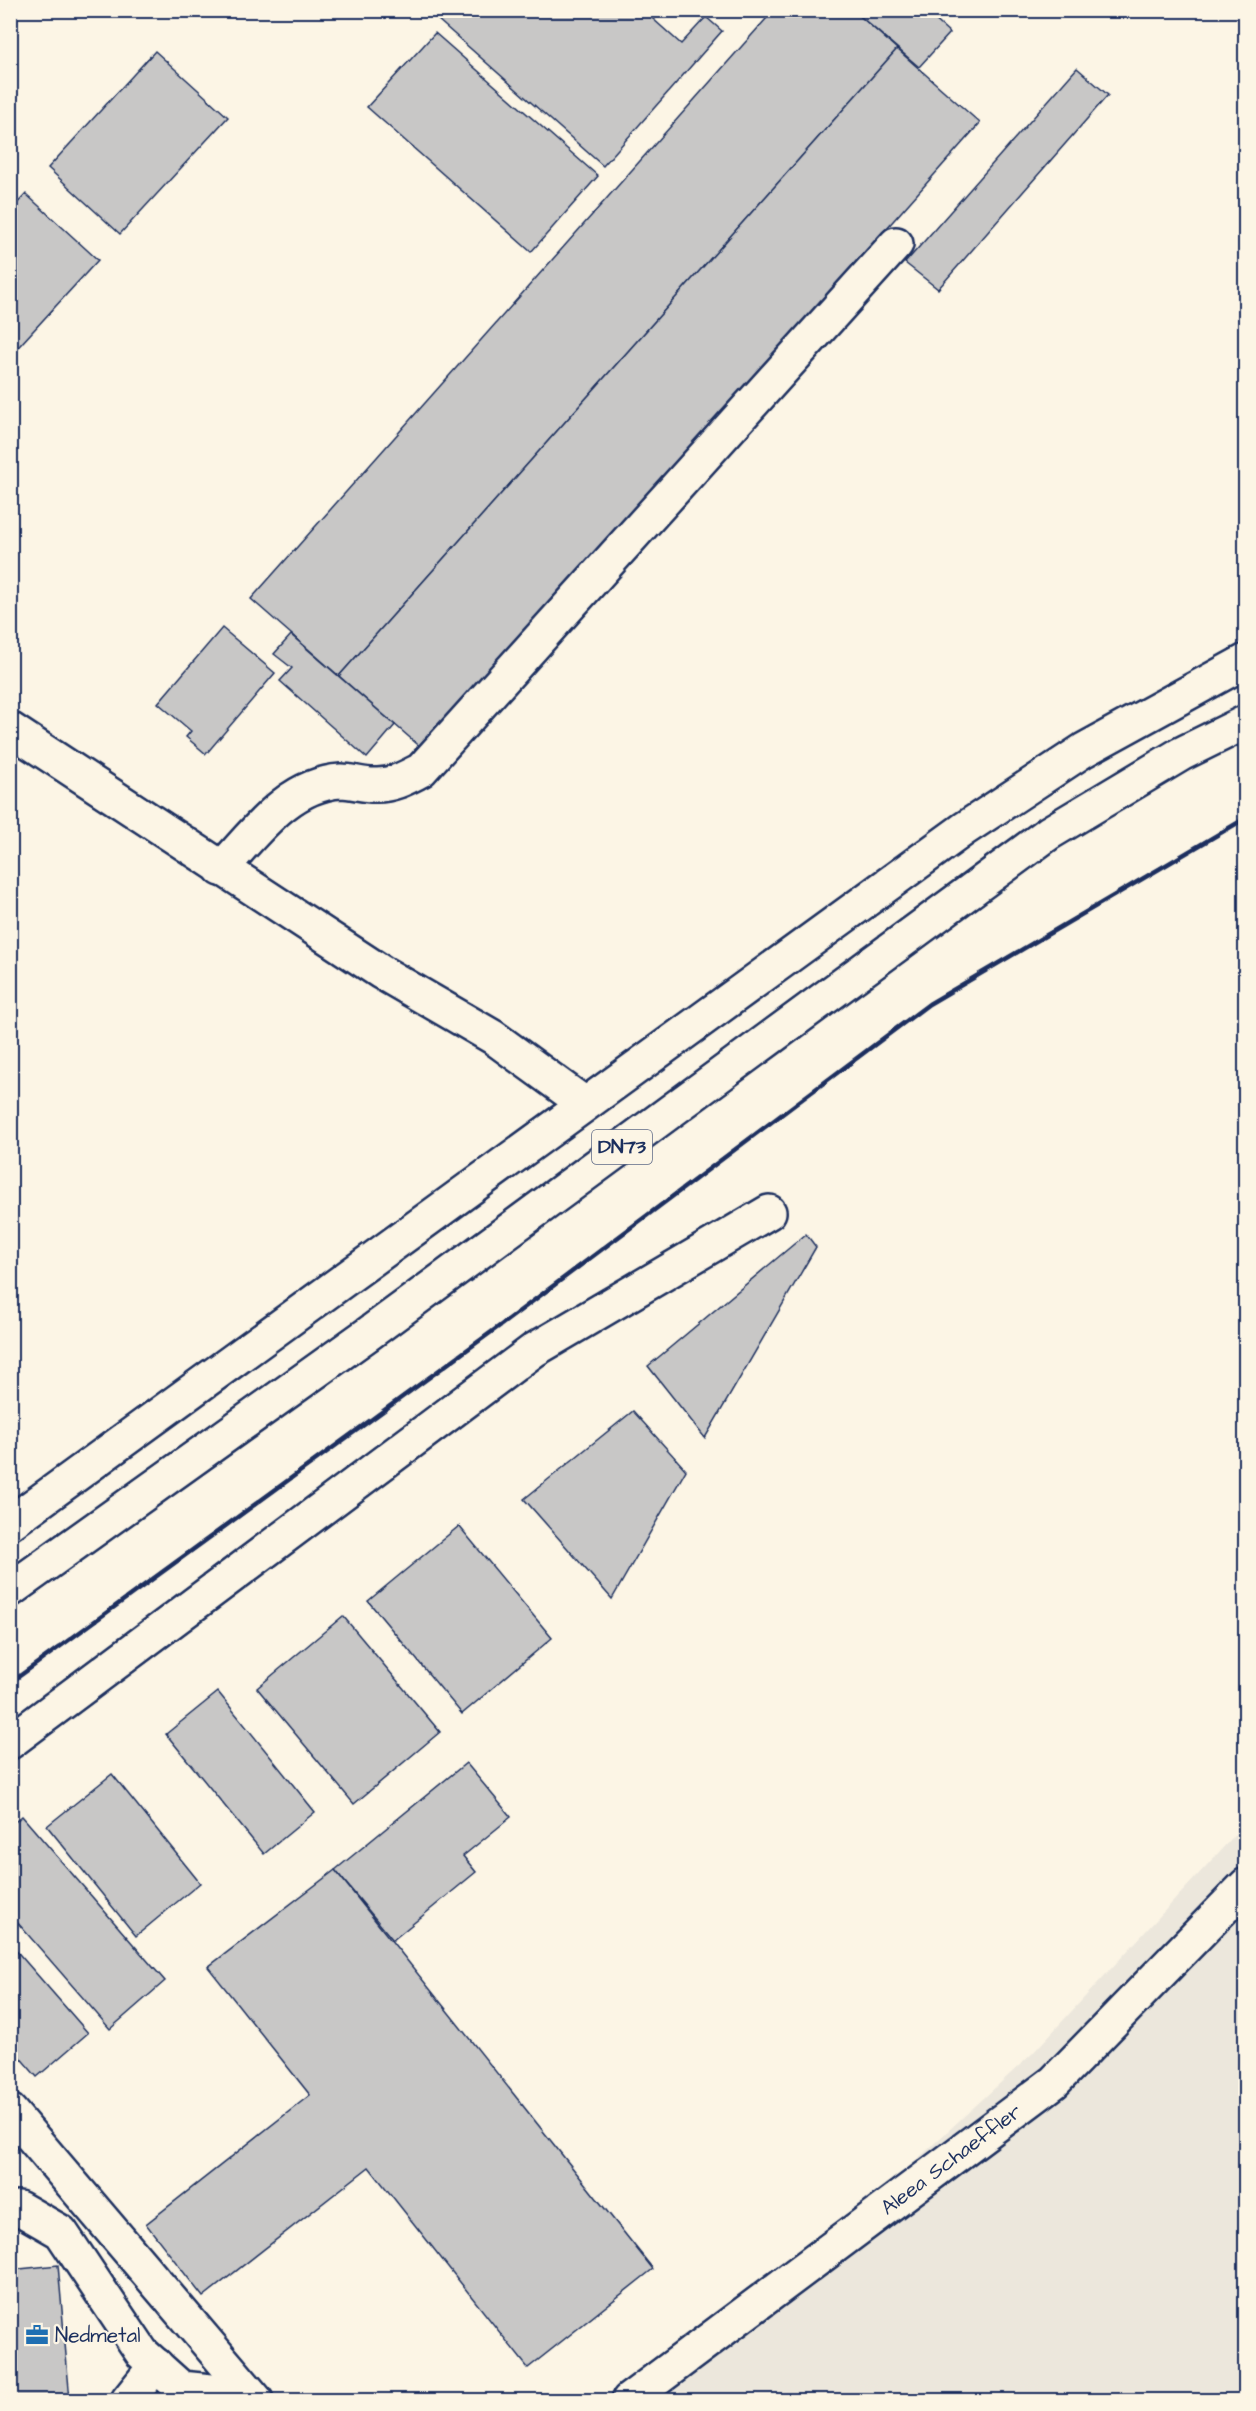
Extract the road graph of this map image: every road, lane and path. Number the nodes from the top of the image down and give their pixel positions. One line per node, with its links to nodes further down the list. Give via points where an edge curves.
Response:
1 (896, 244): 5 (main road, via 421,770 398,782 377,786 341,781 314,786 278,808)
2 (1245, 661): 6 (main road, DN73, via 1084,750 964,829)
3 (1245, 722): 9 (main road, DN73, via 1181,753 1050,833 368,1334)
4 (10, 729): 5 (main road)
5 (221, 869): 6 (main road, via 381,972 493,1037)
6 (585, 1104): 8 (main road, DN73)
7 (769, 1212): 10 (main road, via 534,1350)
8 (10, 1523)
9 (10, 1590)
10 (10, 1742)
11 (1245, 1885): 17 (main road, Aleea Schaeffler, via 1054,2082)
12 (10, 2111): 15 (main road)
13 (10, 2209): 14 (main road, via 19,2208 61,2232 142,2353)
14 (156, 2365): 15 (main road, via 181,2388); 16 (main road)
15 (254, 2398)
16 (128, 2400)
17 (629, 2400)

